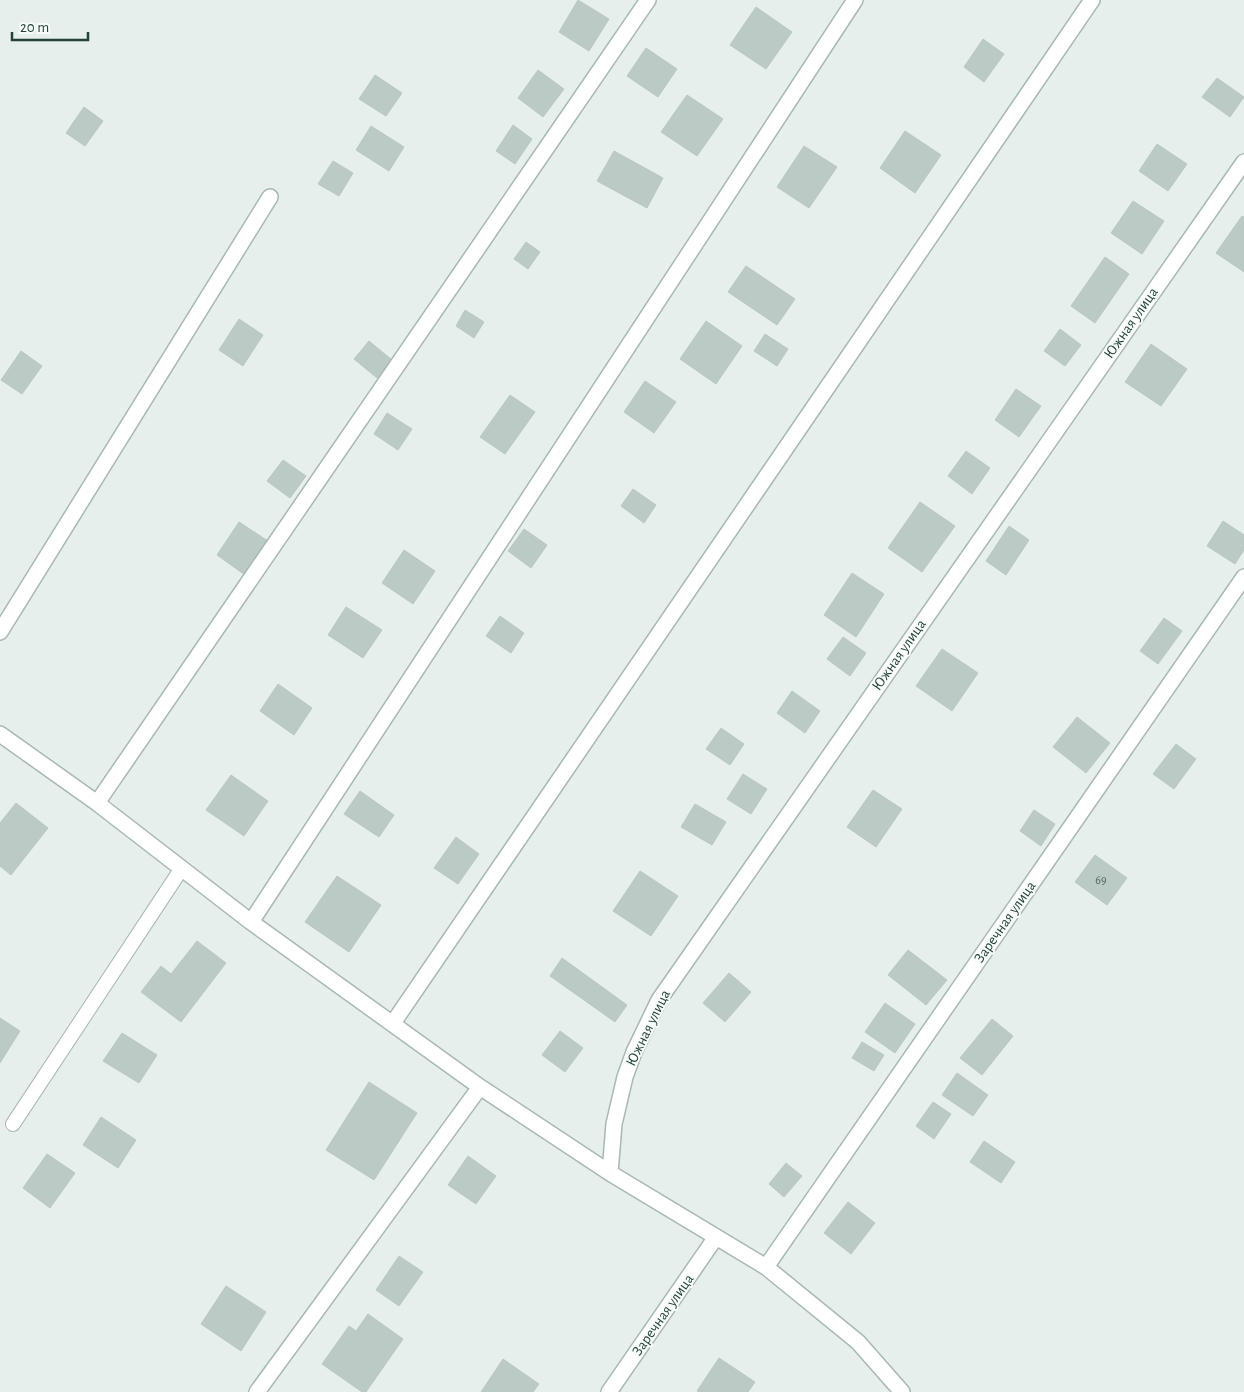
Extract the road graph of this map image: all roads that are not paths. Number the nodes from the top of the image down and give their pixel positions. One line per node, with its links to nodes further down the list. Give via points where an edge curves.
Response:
1 (648, 0): 9 (street)
2 (855, 0): 11 (street)
3 (1092, 0): 12 (street)
4 (1244, 162): 15 (street, Южная улица, via 659,1000 625,1076 614,1124)
5 (270, 197): 7 (street)
6 (1244, 577): 17 (street, Заречная улица)
7 (0, 632)
8 (0, 734): 9 (street)
9 (97, 803): 10 (street)
10 (182, 868): 11 (street); 14 (lane)
11 (251, 922): 12 (street)
12 (393, 1023): 13 (street)
13 (480, 1087): 15 (street); 18 (street)
14 (13, 1124)
15 (610, 1173): 16 (street)
16 (716, 1238): 17 (street); 19 (street, Заречная улица)
17 (766, 1267): 20 (street, via 858,1342)
18 (257, 1392)
19 (609, 1392)
20 (902, 1392)

